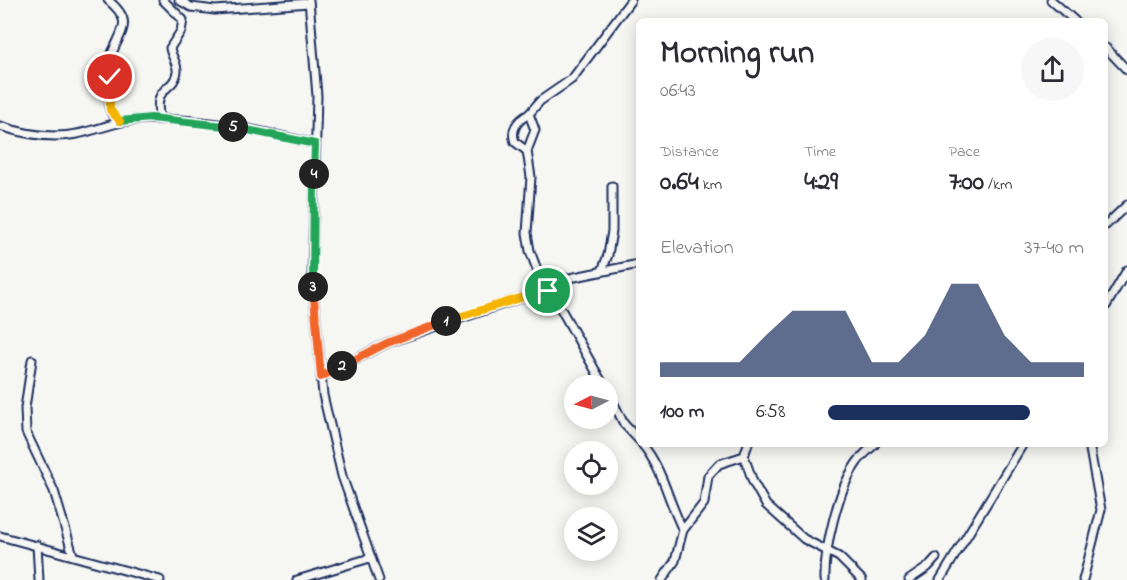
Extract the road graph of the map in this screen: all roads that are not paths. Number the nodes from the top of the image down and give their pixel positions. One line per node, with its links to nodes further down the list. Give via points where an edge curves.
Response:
1 (108, 0): 12 (street, via 120,12 124,25 110,62 110,110)
2 (163, 0): 11 (street, via 183,20 170,48 176,76 161,92)
3 (179, 0): 6 (street, via 191,7 214,10)
4 (631, 0): 10 (street, via 572,79)
5 (1051, 0): 7 (street)
6 (309, 1): 14 (street, via 316,74)
7 (1072, 18)
8 (1108, 50): 9 (street)
9 (1127, 70)
10 (528, 114): 15 (street, via 535,130); 15 (street, via 518,121 513,132 515,142)
11 (160, 119): 12 (street); 14 (street, via 264,132)
12 (119, 122): 13 (street, via 61,135 29,134)
13 (0, 126)
14 (315, 144): 28 (street, via 312,277)
15 (527, 151): 23 (street, via 531,177 528,243)
16 (612, 186): 21 (street, via 612,231)
17 (1127, 205): 18 (street)
18 (1108, 223)
19 (636, 265): 21 (street)
20 (1127, 270): 25 (street)
21 (602, 271): 22 (street)
22 (569, 279): 23 (street); 24 (street)
23 (544, 284): 24 (street); 28 (street, via 530,295 387,343)
24 (555, 299): 27 (street)
25 (1108, 303)
26 (32, 360): 41 (street, via 26,432 54,492)
27 (598, 375)
28 (321, 377): 42 (street, via 342,476)
29 (618, 412): 30 (street)
30 (636, 437)
31 (644, 447): 37 (street, via 658,466 663,488)
32 (747, 447): 36 (street)
33 (873, 447): 40 (street, via 852,469)
34 (1021, 447): 52 (street)
35 (1090, 447): 53 (street, via 1101,510)
36 (744, 456): 37 (street, via 712,470 705,482 704,503); 40 (street, via 766,505 804,539)
37 (683, 530): 48 (street, via 673,565)
38 (0, 536): 39 (street)
39 (37, 545): 41 (street); 44 (street)
40 (826, 551): 49 (street); 50 (street, via 839,557)
41 (72, 555): 45 (street)
42 (370, 558): 46 (street); 47 (street)
43 (936, 558): 51 (street)
44 (39, 580)
45 (160, 580)
46 (297, 580)
47 (379, 580)
48 (662, 580)
49 (825, 580)
50 (862, 580)
51 (909, 580)
52 (940, 580)
53 (1083, 580)

